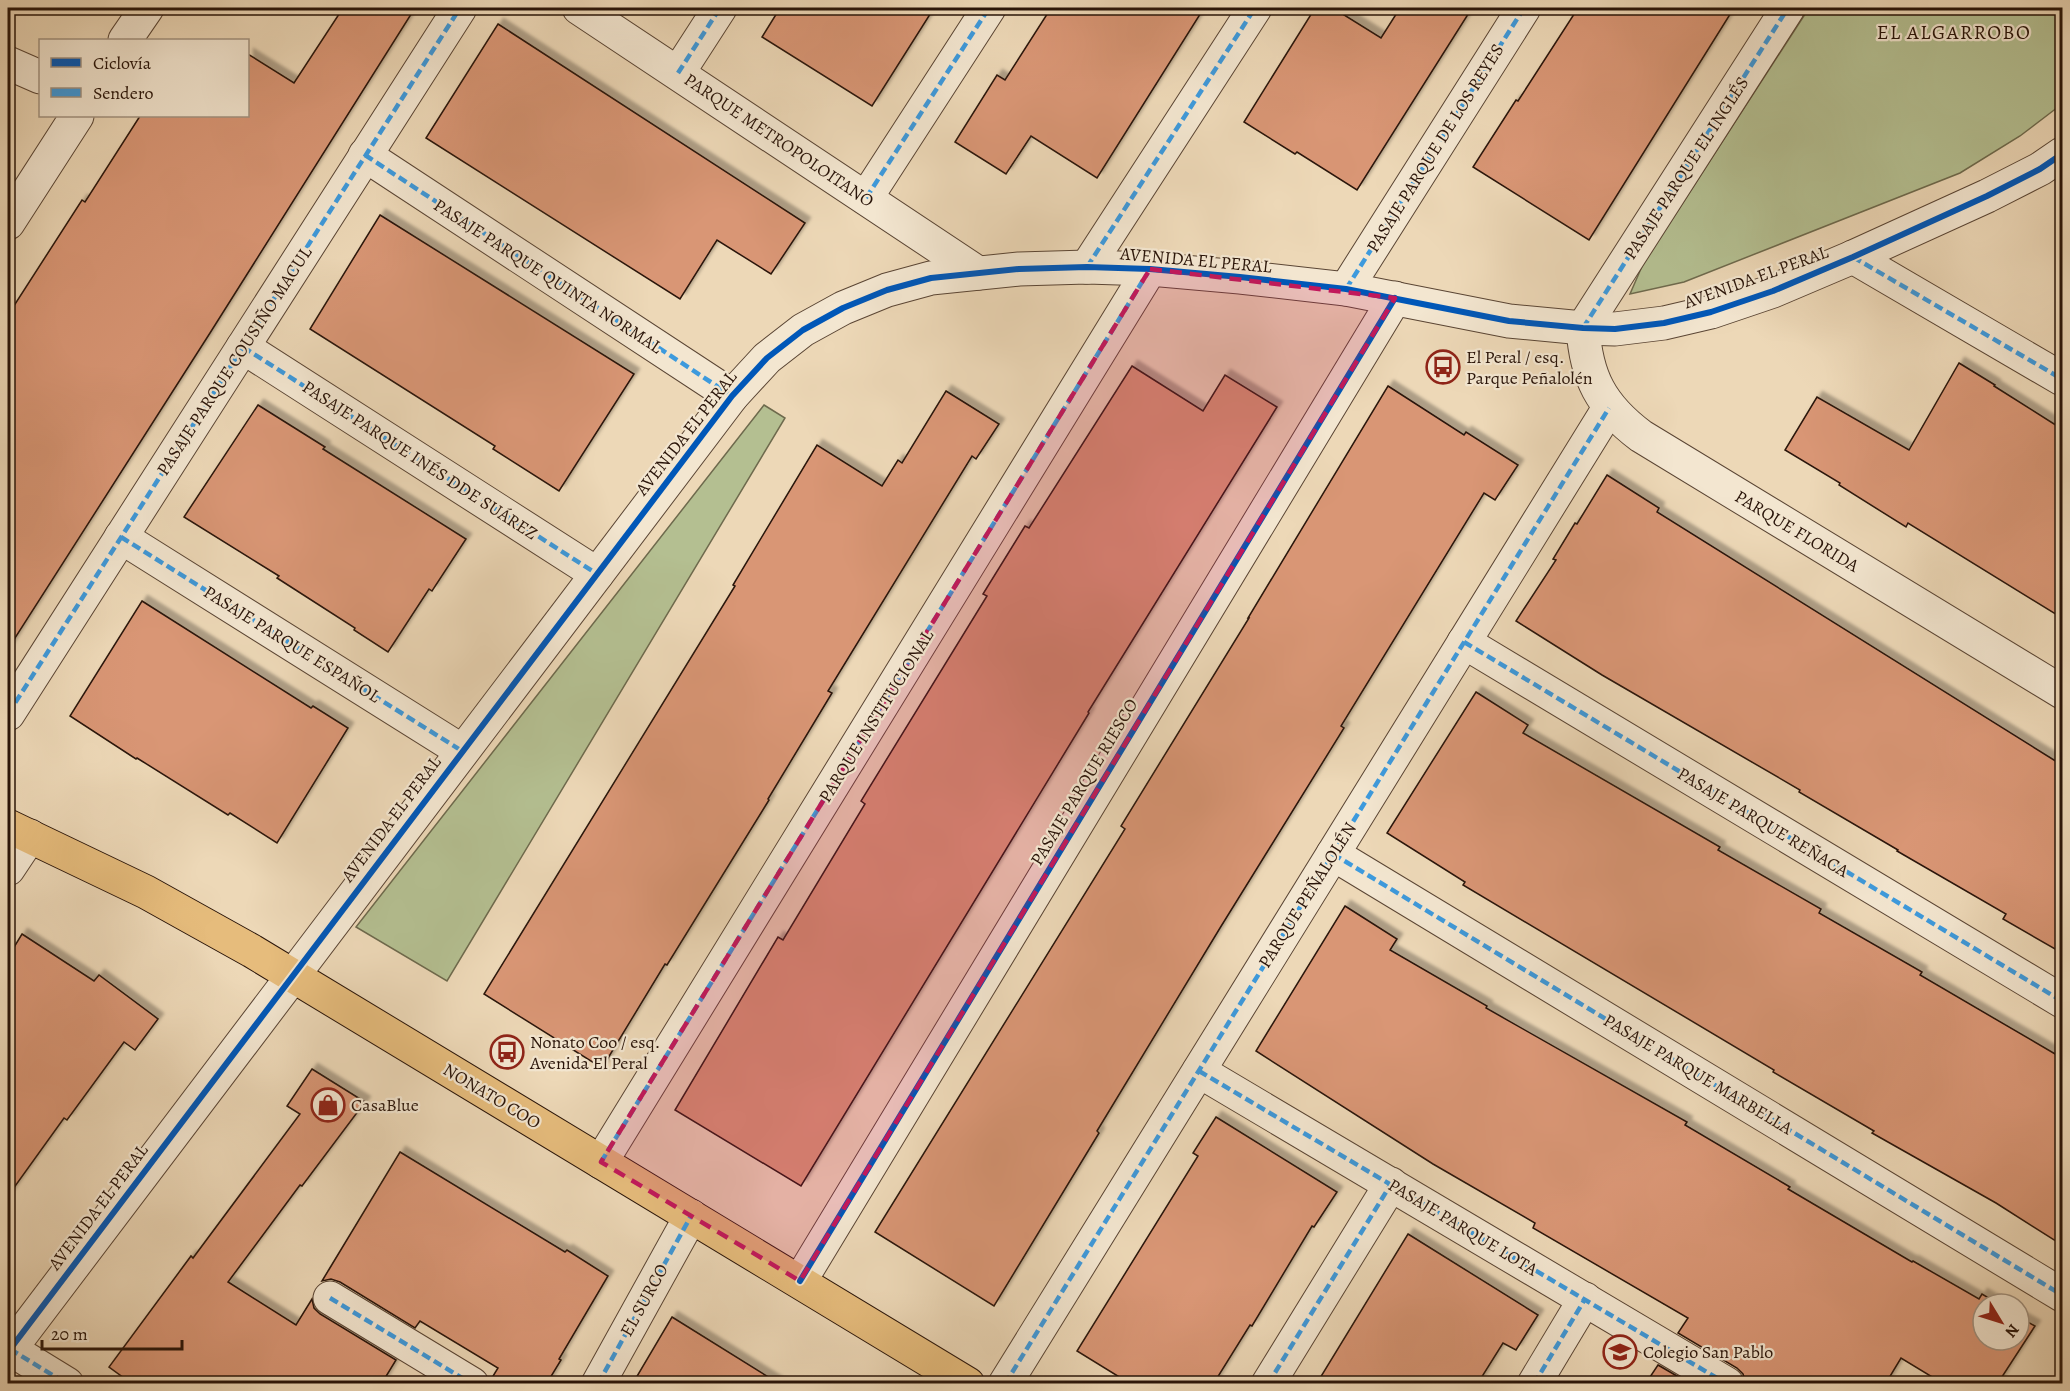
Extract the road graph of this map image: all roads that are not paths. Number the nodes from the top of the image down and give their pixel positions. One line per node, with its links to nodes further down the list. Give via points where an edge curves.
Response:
1 (147, 8): 9 (street)
2 (460, 8): 15 (street, PASAJE PARQUE COUSIÑO MACUL)
3 (579, 8): 11 (street, PARQUE METROPOLOITANO)
4 (720, 8): 11 (street)
5 (989, 8): 16 (street)
6 (1255, 8): 19 (street)
7 (1524, 8): 22 (street, PASAJE PARQUE DE LOS REYES)
8 (1788, 8): 24 (street, PASAJE PARQUE EL INGLÉS)
9 (126, 39)
10 (8, 63): 12 (street)
11 (678, 73): 16 (street, PARQUE METROPOLOITANO)
12 (39, 77)
13 (76, 117): 17 (street)
14 (2062, 154): 18 (street, AVENIDA EL PERAL, via 1987,196)
15 (365, 156): 25 (street, PASAJE PARQUE COUSIÑO MACUL); 27 (street, PASAJE PARQUE QUINTA NORMAL)
16 (866, 198): 21 (street, PARQUE METROPOLOITANO)
17 (8, 223)
18 (1853, 257): 24 (street, AVENIDA EL PERAL, via 1711,312 1664,323); 26 (street)
19 (1088, 267): 20 (street, AVENIDA EL PERAL); 21 (street, AVENIDA EL PERAL)
20 (1150, 269): 22 (street, AVENIDA EL PERAL); 41 (street, PARQUE INSTITUCIONAL)
21 (978, 273): 27 (street, AVENIDA EL PERAL, via 932,278 886,290 843,308 803,330 767,358)
22 (1346, 289): 23 (street, AVENIDA EL PERAL)
23 (1395, 298): 24 (street, AVENIDA EL PERAL, via 1509,321); 44 (street, PASAJE PARQUE RIESCO)
24 (1583, 328): 28 (street, PARQUE FLORIDA, via 1590,373)
25 (243, 347): 29 (street, PASAJE PARQUE COUSIÑO MACUL); 30 (street, PASAJE PARQUE INÉS DDE SUÁREZ)
26 (2062, 378)
27 (732, 396): 30 (street, AVENIDA EL PERAL)
28 (1609, 408): 31 (street, PARQUE PEÑALOLÉN); 32 (street, PARQUE FLORIDA, via 1641,436)
29 (121, 537): 33 (street, PASAJE PARQUE COUSIÑO MACUL); 34 (street, PASAJE PARQUE ESPAÑOL)
30 (597, 574): 34 (street, AVENIDA EL PERAL)
31 (1464, 642): 36 (street, PARQUE PEÑALOLÉN); 39 (street, PASAJE PARQUE REÑACA)
32 (2062, 692)
33 (8, 714)
34 (462, 751): 38 (street, AVENIDA EL PERAL)
35 (19, 831): 37 (street); 38 (main road, NONATO COO, via 146,892)
36 (1333, 854): 40 (street, PARQUE PEÑALOLÉN); 45 (street, PASAJE PARQUE MARBELLA)
37 (8, 869)
38 (292, 975): 41 (main road, NONATO COO); 48 (street, AVENIDA EL PERAL)
39 (2062, 1001)
40 (1198, 1071): 42 (street, PASAJE PARQUE LOTA); 53 (street, PARQUE PEÑALOLÉN)
41 (601, 1162): 43 (main road, NONATO COO)
42 (1391, 1184): 47 (street, PASAJE PARQUE LOTA); 54 (street)
43 (691, 1216): 44 (main road, NONATO COO); 51 (street, EL SURCO)
44 (800, 1281): 52 (main road, NONATO COO)
45 (2062, 1295)
46 (330, 1298): 50 (street)
47 (1585, 1299): 55 (street); 56 (street, PASAJE PARQUE LOTA)
48 (9, 1350): 49 (street)
49 (67, 1383)
50 (472, 1383)
51 (598, 1383)
52 (968, 1383)
53 (1005, 1383)
54 (1268, 1383)
55 (1534, 1383)
56 (1727, 1383)

